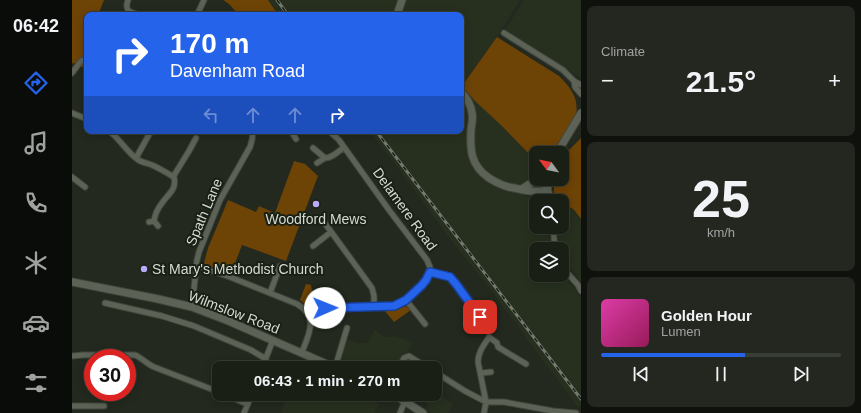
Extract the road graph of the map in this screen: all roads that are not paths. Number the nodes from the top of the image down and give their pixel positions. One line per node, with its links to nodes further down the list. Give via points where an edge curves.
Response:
1 (128, 0): 4 (street, via 126,6)
2 (204, 0): 5 (street)
3 (402, 0): 6 (main road)
4 (132, 12)
5 (198, 12)
6 (399, 12)
7 (504, 33): 10 (street, via 557,66)
8 (84, 60): 9 (street)
9 (72, 72)
10 (574, 81): 11 (street); 12 (street)
11 (581, 85)
12 (581, 94)
13 (464, 96): 36 (main road, via 472,113 473,160 485,175 498,184)
14 (72, 113): 16 (street)
15 (581, 113): 24 (main road)
16 (84, 118)
17 (112, 134): 27 (street)
18 (149, 134): 27 (street)
19 (253, 134): 43 (street, Spath Lane, via 250,147 227,186 208,230 199,252)
20 (293, 134): 23 (street)
21 (332, 134): 25 (street, Delamere Road)
22 (196, 138): 31 (street)
23 (296, 139)
24 (561, 146)
25 (344, 147): 28 (street, via 330,158); 45 (street, Delamere Road, via 427,260)
26 (313, 148): 28 (street)
27 (136, 158): 31 (street)
28 (324, 158): 29 (street)
29 (317, 163)
30 (72, 177): 35 (street)
31 (173, 177): 40 (street, via 175,182 172,191 151,221)
32 (529, 185): 36 (main road)
33 (534, 186): 37 (main road)
34 (546, 186): 37 (main road, via 544,191)
35 (85, 187)
36 (522, 190): 37 (main road)
37 (538, 191): 38 (street)
38 (541, 194)
39 (324, 222): 41 (street)
40 (158, 226)
41 (331, 232): 42 (street); 52 (street, via 372,288)
42 (313, 246)
43 (197, 266): 49 (street); 53 (street, Spath Lane)
44 (280, 266): 49 (street)
45 (430, 272): 50 (street, Delamere Road, via 422,285); 55 (street, via 452,279 480,317)
46 (569, 275): 48 (street)
47 (72, 282): 53 (main road, Wilmslow Road)
48 (581, 291)
49 (270, 294): 54 (street, via 299,305)
50 (406, 300): 52 (street, Delamere Road, via 394,306); 56 (street)
51 (105, 303): 61 (street, Wilmslow Road, via 194,326)
52 (374, 306): 54 (street, Delamere Road, via 321,308)
53 (192, 307): 58 (main road, Wilmslow Road)
54 (309, 314): 59 (street, via 310,333)
55 (473, 322)
56 (425, 324)
57 (347, 328): 63 (street)
58 (273, 340): 59 (main road, Wilmslow Road); 61 (street)
59 (302, 352): 62 (main road, Wilmslow Road)
60 (72, 356): 70 (street, via 135,355 149,364)
61 (266, 359)
62 (321, 361)
63 (337, 361)
64 (402, 361): 65 (street, via 409,356)
65 (417, 361)
66 (526, 364): 68 (street, via 498,347 489,337 478,356)
67 (491, 372): 68 (street)
68 (480, 373): 74 (street)
69 (442, 376): 74 (street)
70 (212, 389)
71 (241, 401): 75 (street)
72 (249, 401): 75 (street)
73 (405, 401): 79 (street); 80 (main road)
74 (486, 402): 81 (street); 82 (street, via 539,406 553,411)
75 (248, 404): 78 (street)
76 (72, 406): 77 (street)
77 (104, 406)
78 (244, 413)
79 (400, 413)
80 (423, 413)
81 (484, 413)
82 (576, 413)

